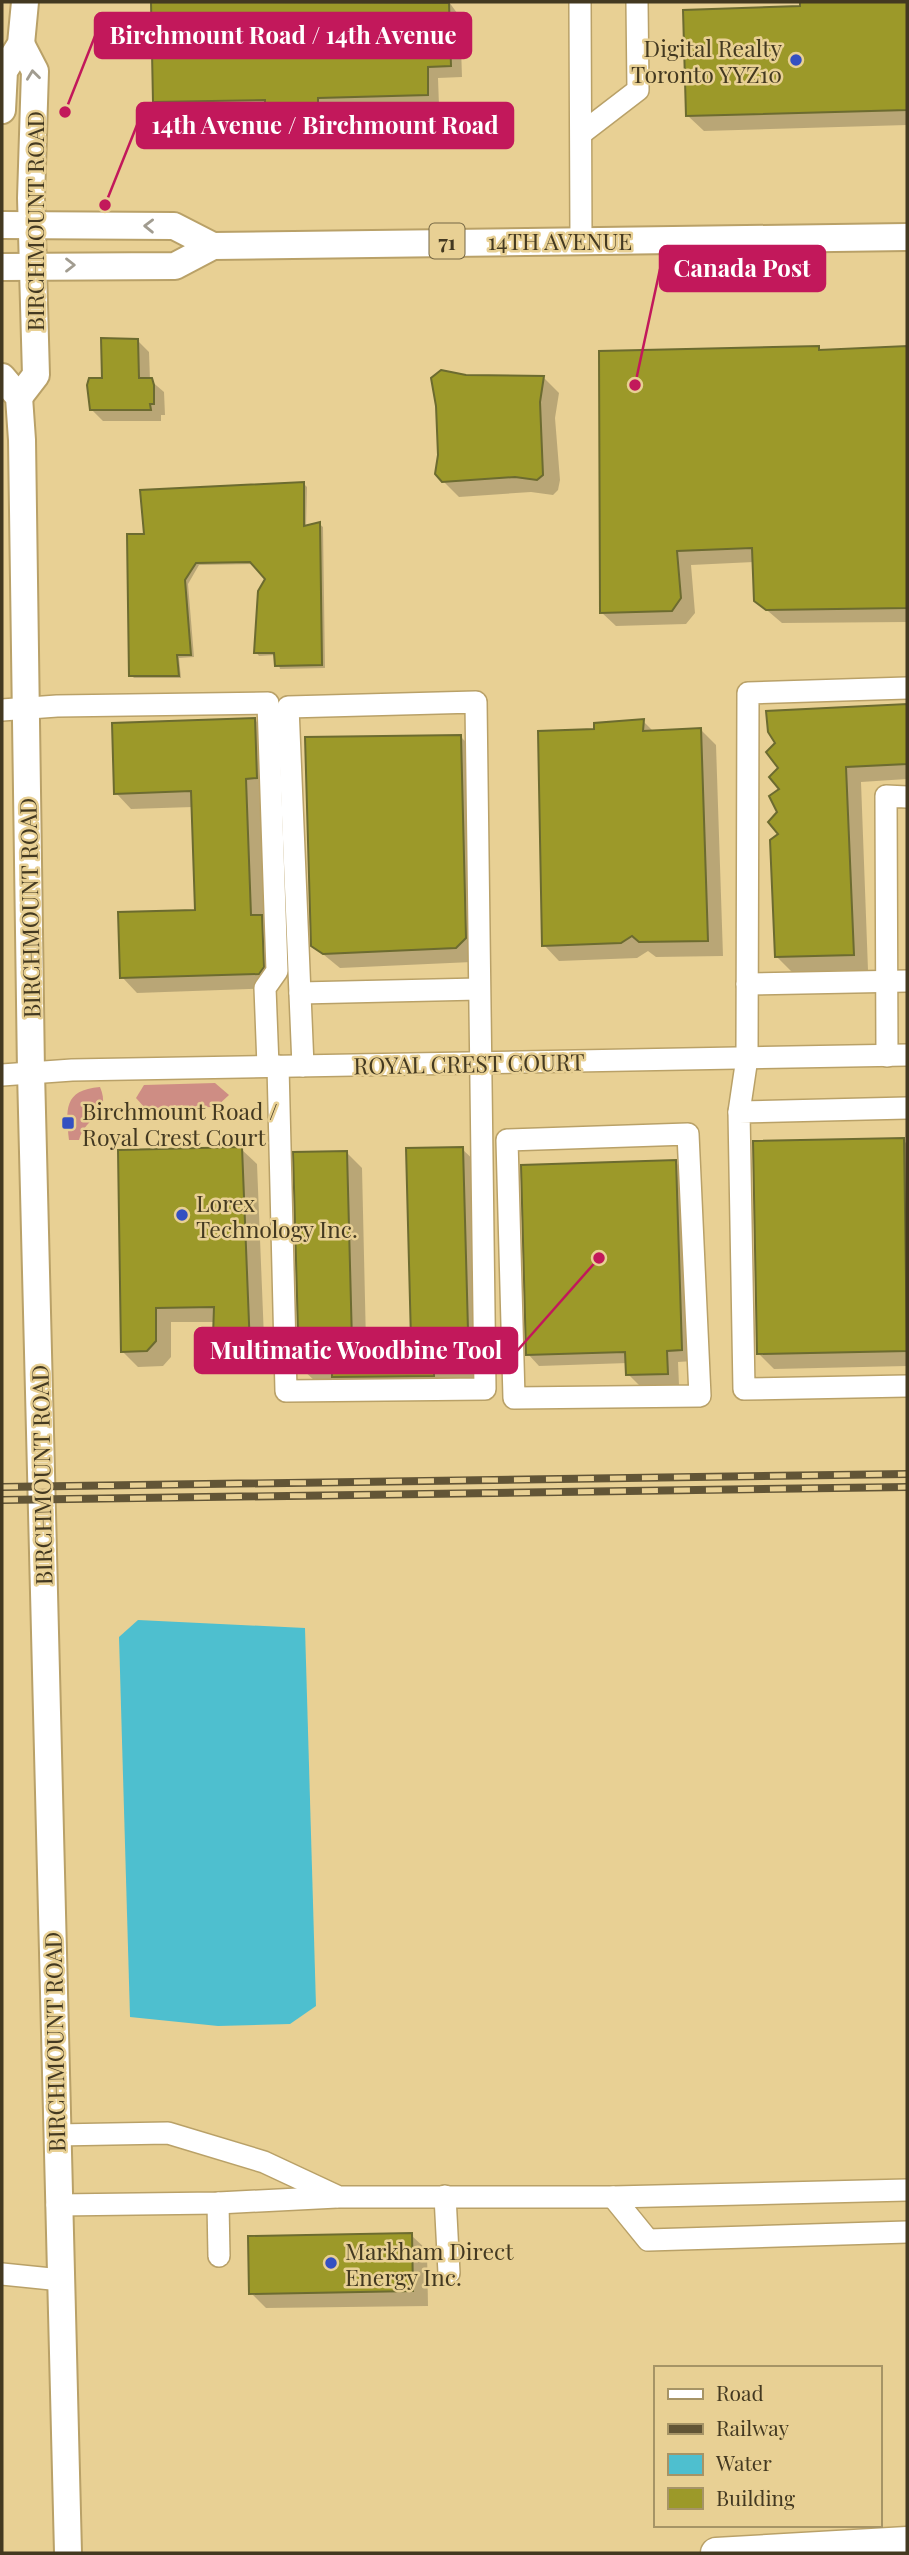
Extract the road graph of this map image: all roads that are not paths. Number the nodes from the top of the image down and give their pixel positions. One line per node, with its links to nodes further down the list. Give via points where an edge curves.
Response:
1 (25, 2): 4 (main road, BIRCHMOUNT ROAD)
2 (580, 2): 6 (street)
3 (637, 2): 6 (street, via 638,90)
4 (21, 44): 5 (main road, BIRCHMOUNT ROAD, via 4,71); 8 (main road, BIRCHMOUNT ROAD, one-way to 4, via 35,71)
5 (2, 110)
6 (582, 133): 10 (street)
7 (2, 225): 8 (main road, 14TH AVENUE / 71)
8 (32, 225): 11 (main road, 14TH AVENUE / 71, one-way to 8, via 174,226); 12 (main road, BIRCHMOUNT ROAD)
9 (907, 237): 10 (main road, 14TH AVENUE / 71)
10 (581, 240): 11 (main road, 14TH AVENUE / 71)
11 (213, 246): 12 (main road, 14TH AVENUE / 71, one-way to 11, via 174,266)
12 (32, 266): 13 (main road, 14TH AVENUE / 71); 15 (main road, BIRCHMOUNT ROAD, via 36,375)
13 (2, 267)
14 (2, 377): 15 (main road)
15 (19, 397): 17 (main road, BIRCHMOUNT ROAD)
16 (907, 688): 20 (street, via 748,693)
17 (14, 710): 26 (street, via 268,703 277,971 265,988); 28 (main road, BIRCHMOUNT ROAD)
18 (907, 797): 19 (street, via 886,796)
19 (897, 981): 20 (street); 23 (street)
20 (747, 984): 24 (street)
21 (479, 989): 22 (street); 22 (street, via 476,702 288,707); 25 (street)
22 (300, 993): 27 (street)
23 (897, 1056): 24 (street, ROYAL CREST COURT)
24 (747, 1058): 25 (street, ROYAL CREST COURT); 31 (street)
25 (479, 1063): 27 (street, ROYAL CREST COURT); 33 (street)
26 (273, 1066): 27 (street, ROYAL CREST COURT); 28 (street, ROYAL CREST COURT); 33 (street, via 286,1391 485,1389)
27 (303, 1066)
28 (32, 1072): 29 (street, ROYAL CREST COURT); 35 (main road, BIRCHMOUNT ROAD)
29 (2, 1074)
30 (907, 1108): 31 (street)
31 (739, 1112): 34 (street, via 744,1389)
32 (511, 1299): 32 (street, via 507,1140 688,1134 700,1396 514,1398); 33 (street)
33 (484, 1300)
34 (907, 1386)
35 (56, 2135): 38 (street, via 168,2133 264,2162); 41 (main road, BIRCHMOUNT ROAD)
36 (907, 2190): 39 (street)
37 (445, 2196): 38 (street); 39 (street); 44 (street)
38 (339, 2197): 40 (street)
39 (612, 2197): 42 (street, via 648,2240)
40 (218, 2203): 41 (street); 43 (street)
41 (57, 2205): 46 (main road, BIRCHMOUNT ROAD)
42 (907, 2232)
43 (219, 2256)
44 (449, 2273)
45 (2, 2274): 46 (street)
46 (61, 2280): 48 (main road, BIRCHMOUNT ROAD)
47 (907, 2542): 49 (highway)
48 (68, 2553)
49 (716, 2553)

